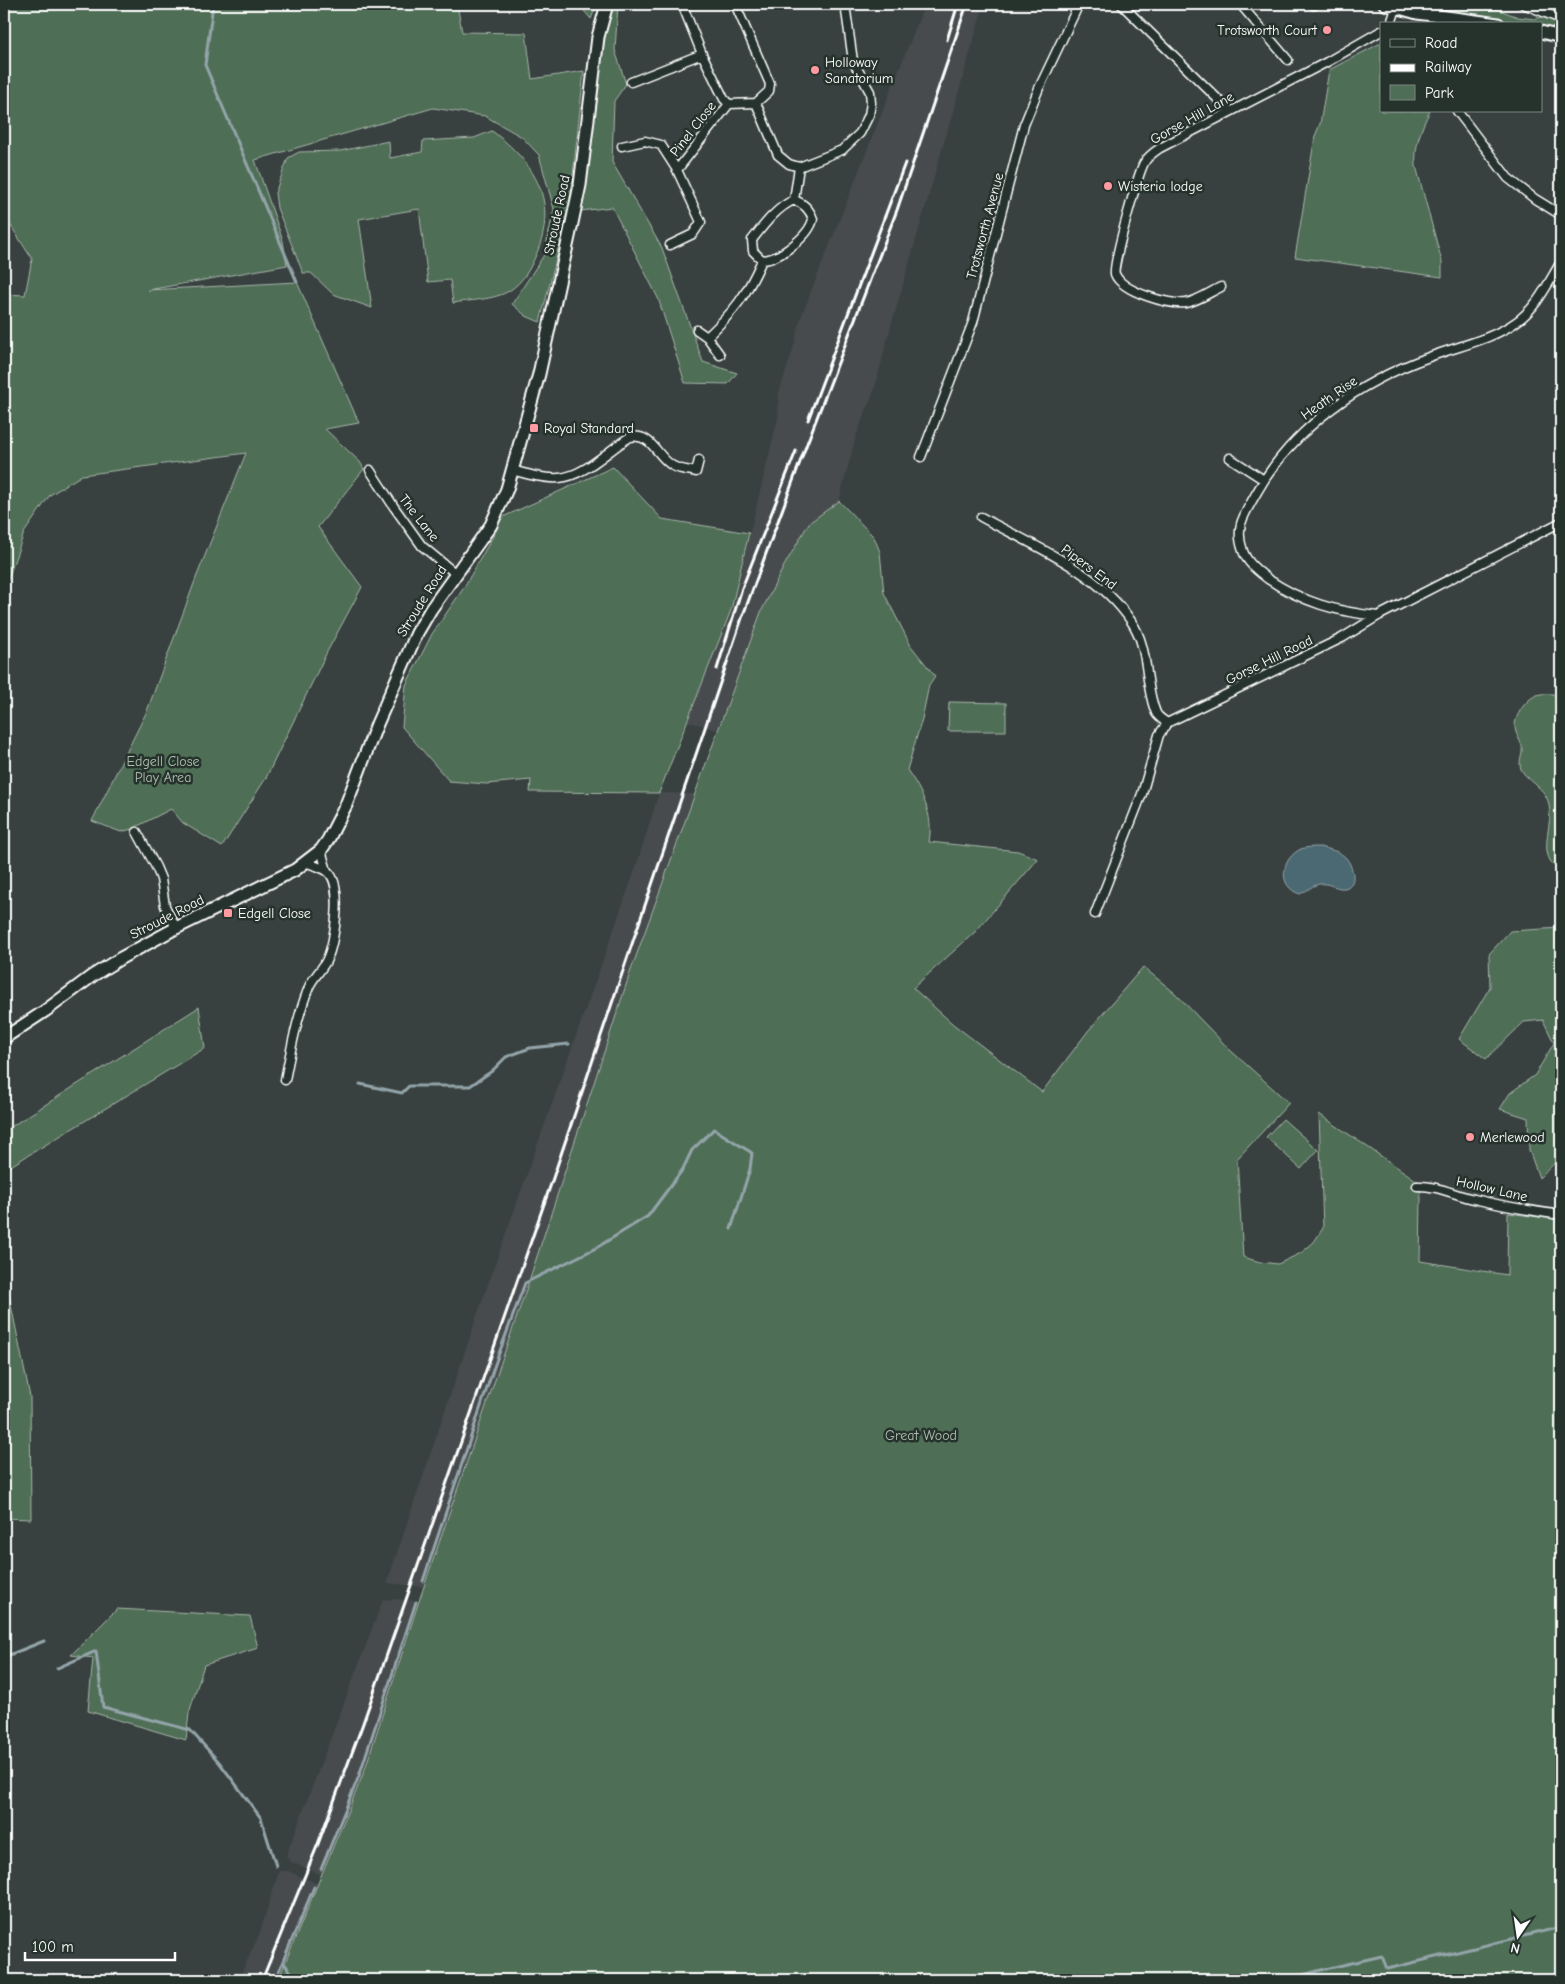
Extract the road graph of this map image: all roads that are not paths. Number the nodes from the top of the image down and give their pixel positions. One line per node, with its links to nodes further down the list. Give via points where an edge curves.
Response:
1 (607, 4): 39 (street, Stroude Road, via 598,37 580,185 539,374)
2 (682, 4): 16 (street)
3 (735, 4): 19 (street, via 770,84 769,91)
4 (845, 4): 24 (street, via 853,61 871,97 869,115 860,133 842,150)
5 (1079, 4): 35 (street, Trotsworth Avenue, via 1024,125 973,322)
6 (1121, 4): 21 (street)
7 (1240, 4): 17 (street)
8 (1523, 4): 10 (street)
9 (1391, 6): 11 (street); 12 (street)
10 (1561, 19)
11 (1391, 22)
12 (1482, 22)
13 (1542, 32): 15 (street)
14 (1380, 33): 21 (street, Gorse Hill Lane)
15 (1561, 36)
16 (702, 54): 18 (street); 20 (street, via 719,92)
17 (1288, 60)
18 (631, 82)
19 (756, 103): 20 (street); 24 (street, via 778,154 789,164)
20 (729, 104): 25 (street, Pinel Close)
21 (1230, 111): 31 (street, Gorse Hill Lane, via 1160,148 1145,161 1114,272 1127,288 1176,303 1188,303)
22 (1458, 112): 27 (street, via 1508,178)
23 (622, 146): 25 (street, Pinel Close, via 646,141 661,145)
24 (799, 167): 26 (street)
25 (677, 170): 28 (street, Pinel Close, via 701,222 693,234)
26 (794, 200): 29 (street, via 776,213 752,240 753,251); 29 (street, via 807,209 813,219 812,224 786,251 773,259)
27 (1561, 215)
28 (670, 245)
29 (762, 260): 33 (street, via 736,307)
30 (1561, 262): 40 (street, Heath Rise, via 1532,308 1516,322 1498,334 1415,362 1331,408 1306,429)
31 (1221, 287)
32 (697, 330): 33 (street)
33 (706, 337): 34 (street)
34 (720, 355)
35 (921, 457)
36 (1230, 458): 40 (street)
37 (699, 460): 39 (street, via 696,472 673,466 649,441 638,436 630,437 585,468 567,476 545,477)
38 (370, 470): 43 (street, The Lane, via 422,546)
39 (512, 470): 43 (street, Stroude Road, via 502,503 491,524)
40 (1264, 480): 44 (street, Heath Rise, via 1238,534 1250,562 1279,586 1316,605)
41 (981, 517): 45 (street, Pipers End, via 1056,556 1094,583 1119,607 1139,636 1156,712)
42 (1561, 522): 44 (street, Gorse Hill Road)
43 (456, 574): 47 (street, Stroude Road, via 417,633 346,805)
44 (1378, 616): 45 (street, Gorse Hill Road, via 1342,638)
45 (1167, 723): 50 (street, via 1159,735 1142,794)
46 (137, 832): 51 (street, via 161,879 165,906)
47 (321, 850): 48 (street, Stroude Road); 49 (street)
48 (305, 862): 49 (street); 51 (street, Stroude Road)
49 (327, 871): 53 (street, via 334,881 337,919 332,948 310,985)
50 (1095, 914)
51 (176, 928): 52 (street, Stroude Road, via 92,976)
52 (4, 1038)
53 (285, 1080)
54 (1417, 1186): 55 (street, Hollow Lane)
55 (1561, 1215)

